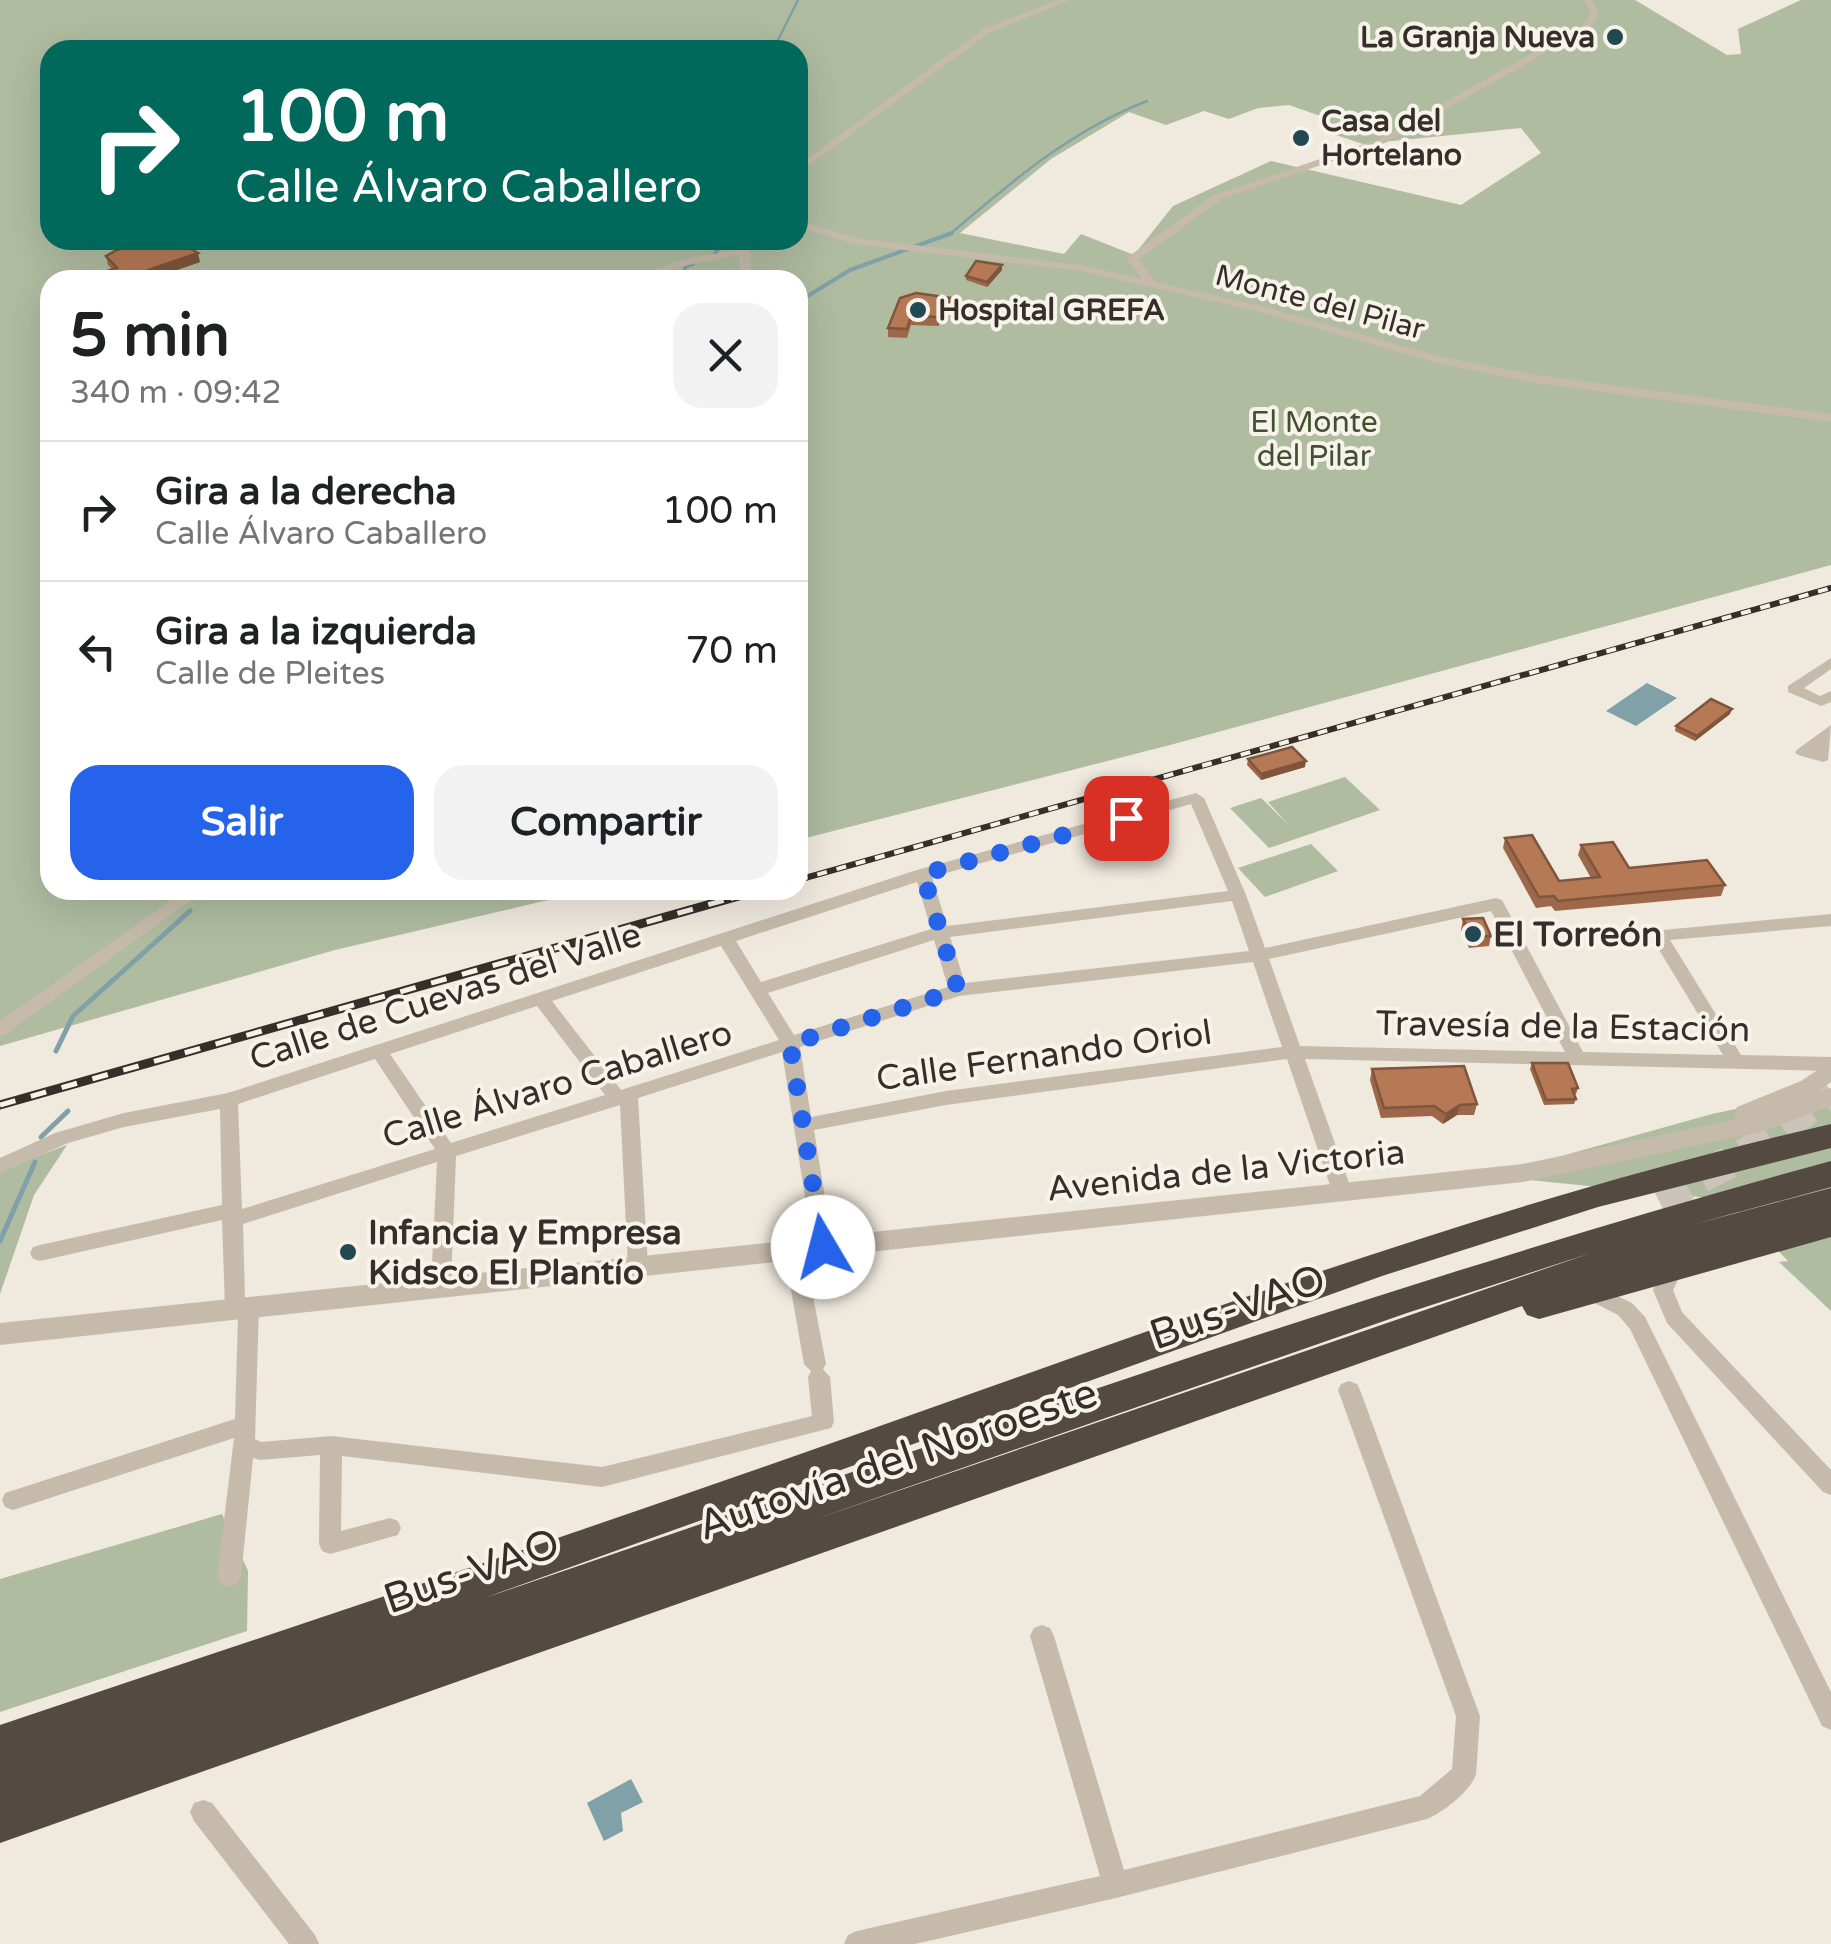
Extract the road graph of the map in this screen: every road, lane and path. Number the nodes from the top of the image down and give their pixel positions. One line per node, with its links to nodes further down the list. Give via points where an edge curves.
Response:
1 (1066, 0): 3 (street, via 986,31)
2 (1588, 0): 7 (street, via 1595,14 1587,26 1382,141 1205,204 1132,259)
3 (808, 163)
4 (808, 227): 7 (street, Monte del Pilar, via 856,241 1066,266)
5 (730, 250): 6 (street)
6 (660, 270)
7 (1152, 284): 8 (street, Monte del Pilar, via 1486,369)
8 (1831, 418)
9 (1831, 662): 10 (street, via 1793,689 1821,702)
10 (1831, 695)
11 (1831, 730): 12 (street, via 1804,752 1823,757)
12 (1831, 742)
13 (923, 874): 14 (street, Calle de Cuevas del Valle, via 1196,798); 17 (street); 18 (street, Calle de Cuevas del Valle)
14 (1238, 895): 17 (street); 19 (street)
15 (183, 900): 23 (street)
16 (1831, 920): 28 (street, via 1659,935)
17 (940, 932): 20 (street); 21 (street)
18 (726, 939): 20 (street); 22 (street, Calle de Cuevas del Valle)
19 (1256, 956): 21 (street, Calle Álvaro Caballero); 25 (street); 27 (street, Calle Álvaro Caballero, via 1496,904)
20 (757, 990): 24 (street)
21 (958, 990): 24 (street, Calle Álvaro Caballero)
22 (541, 999): 26 (street, Calle de Cuevas del Valle); 30 (street)
23 (0, 1030)
24 (790, 1044): 30 (street, Calle Álvaro Caballero); 34 (street)
25 (1292, 1052): 27 (street, Travesía de la Estación); 34 (street, Calle Fernando Oriol, via 946,1098); 39 (street)
26 (380, 1053): 32 (street, Calle de Cuevas del Valle); 36 (street)
27 (1577, 1057): 28 (street, Travesía de la Estación)
28 (1736, 1062): 29 (street, Travesía de la Estación)
29 (1831, 1067): 33 (street)
30 (624, 1097): 36 (street, Calle Álvaro Caballero); 47 (street)
31 (1831, 1097): 33 (street)
32 (229, 1100): 37 (street, Calle de Cuevas del Valle, via 124,1120); 42 (street)
33 (1789, 1106): 39 (street, Avenida de la Victoria, via 1663,1144 1522,1173)
34 (806, 1126): 44 (street)
35 (1831, 1136): 64 (highway, Autovía del Noroeste, via 1529,1212)
36 (446, 1152): 42 (street, Calle Álvaro Caballero); 49 (street)
37 (0, 1166)
38 (1831, 1174): 58 (highway, Bus-VAO, via 1574,1245)
39 (1343, 1194): 44 (street, Avenida de la Victoria)
40 (1658, 1199): 58 (highway, via 1404,1278 1037,1411)
41 (1831, 1201): 53 (highway, Autovía del Noroeste, via 1609,1261)
42 (232, 1215): 46 (street, Calle Álvaro Caballero); 51 (street)
43 (1831, 1224): 48 (highway)
44 (823, 1247): 45 (street, Avenida de la Victoria)
45 (794, 1250): 47 (street, Avenida de la Victoria); 56 (street, via 823,1422 602,1477)
46 (40, 1253)
47 (638, 1266): 49 (street, Avenida de la Victoria)
48 (1674, 1268): 50 (highway); 57 (street, via 1663,1290 1674,1317)
49 (440, 1284): 51 (street, Avenida de la Victoria)
50 (1590, 1291): 53 (highway, via 1384,1351); 63 (street, via 1638,1323)
51 (242, 1307): 52 (street, Avenida de la Victoria); 55 (street)
52 (0, 1334)
53 (1364, 1345): 67 (highway, Autovía del Noroeste)
54 (1349, 1390): 68 (street, via 1468,1716 1464,1774 1427,1807)
55 (244, 1434): 56 (street, via 260,1451); 59 (street); 61 (street)
56 (330, 1444): 60 (street, via 330,1544)
57 (1831, 1485)
58 (847, 1490): 65 (highway, Bus-VAO)
59 (13, 1500)
60 (390, 1528)
61 (229, 1577)
62 (1042, 1636): 68 (street)
63 (1831, 1718)
64 (0, 1745)
65 (0, 1784)
66 (202, 1812): 69 (street)
67 (0, 1821)
68 (1116, 1886): 70 (street)
69 (306, 1944)
70 (857, 1944)

